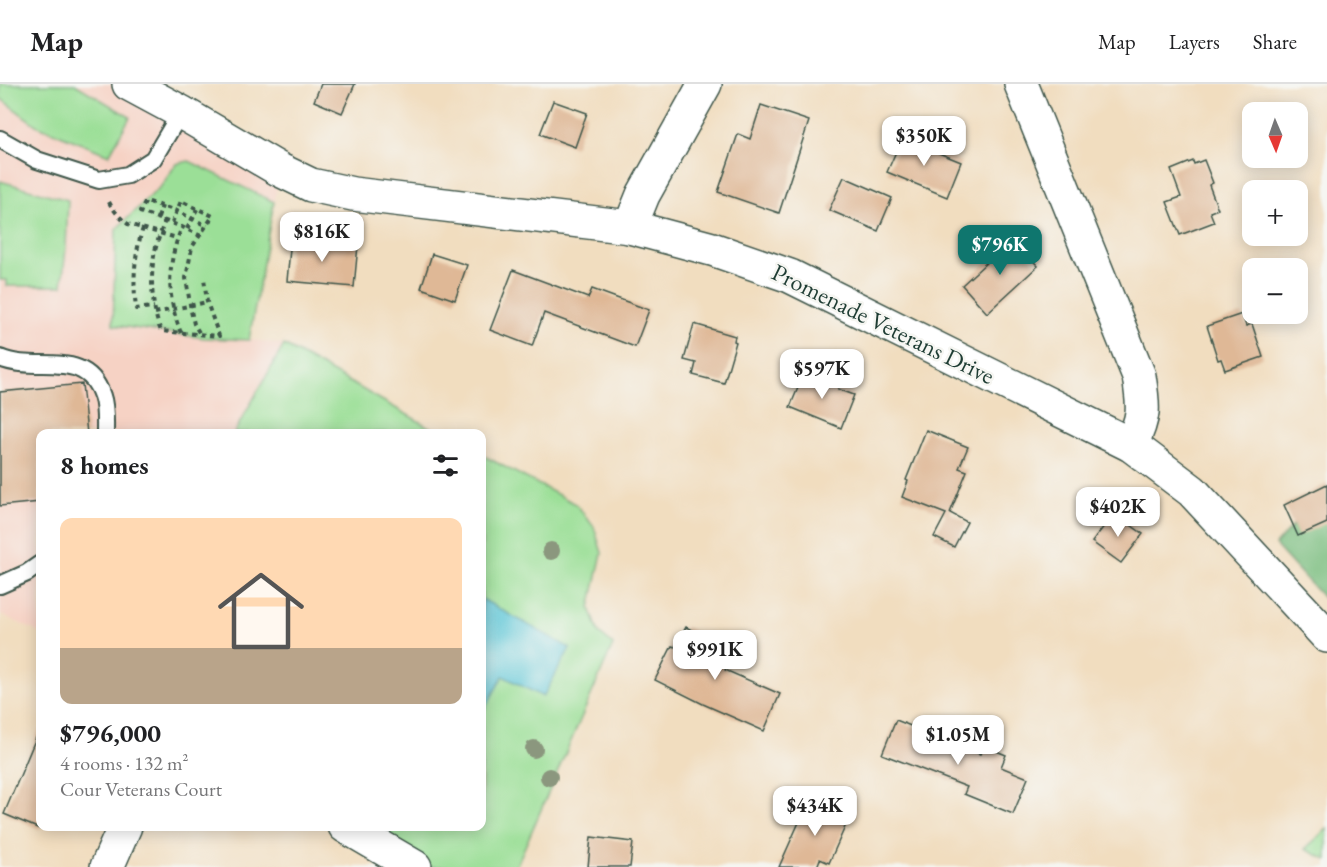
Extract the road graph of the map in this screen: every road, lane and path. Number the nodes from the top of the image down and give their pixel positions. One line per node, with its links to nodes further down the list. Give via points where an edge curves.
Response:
1 (129, 84): 4 (street, Promenade Veterans Drive)
2 (705, 84): 18 (street, via 643,195)
3 (1021, 84): 34 (street, via 1139,376 1144,405)
4 (181, 111): 8 (lane, via 153,159 128,175); 18 (street, Promenade Veterans Drive, via 311,185 353,194)
5 (0, 139): 7 (lane)
6 (0, 155): 7 (lane)
7 (37, 160): 8 (lane)
8 (99, 180): 19 (path, via 124,222)
9 (162, 206): 11 (path); 12 (path); 12 (path, via 146,201 140,212)
10 (197, 208): 11 (path, via 181,201); 13 (path); 17 (path, via 213,216)
11 (177, 211): 13 (path); 15 (path)
12 (158, 218): 14 (path)
13 (193, 218): 17 (path); 20 (path)
14 (165, 220): 15 (path); 21 (path)
15 (172, 223): 16 (path)
16 (182, 226): 20 (path); 23 (path)
17 (207, 226): 22 (path)
18 (630, 227): 34 (street, Promenade Veterans Drive, via 790,276)
19 (143, 228): 21 (path); 27 (path, via 134,265 136,309)
20 (187, 229): 22 (path)
21 (160, 233): 23 (path); 27 (path, via 153,258)
22 (201, 236): 26 (path, via 192,247 186,278)
23 (177, 238): 28 (path, via 170,266)
24 (204, 278): 25 (path)
25 (207, 302): 26 (path); 31 (path, via 219,336)
26 (190, 305): 28 (path); 31 (path)
27 (154, 307): 29 (path)
28 (173, 308): 29 (path); 30 (path)
29 (155, 313): 30 (path, via 161,331)
30 (181, 333): 31 (path)
31 (200, 334)
32 (0, 357): 33 (lane, via 29,364 69,365 89,373 103,397)
33 (105, 429)
34 (1131, 445): 37 (street, Promenade Veterans Drive, via 1192,491)
35 (36, 567): 36 (lane)
36 (0, 585)
37 (1327, 636)
38 (123, 831): 40 (street)
39 (354, 831): 41 (street)
40 (107, 867)
41 (415, 867)

